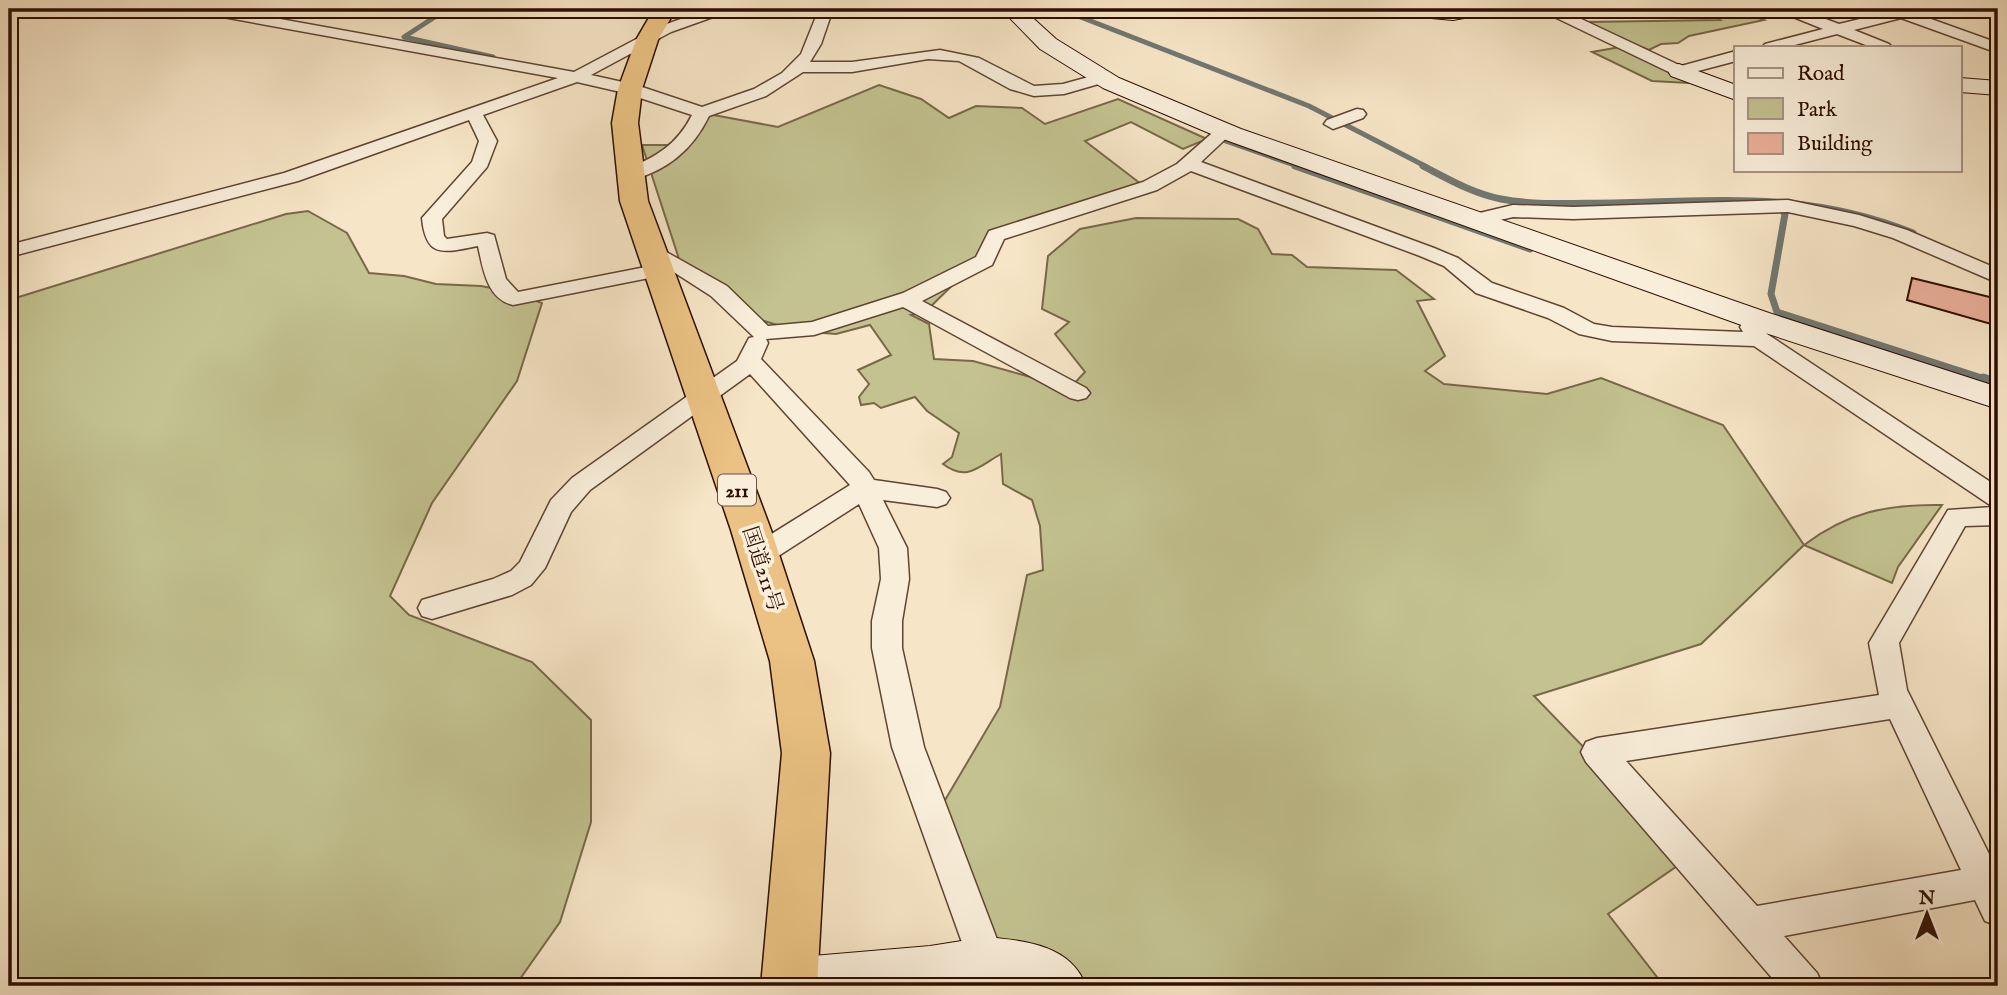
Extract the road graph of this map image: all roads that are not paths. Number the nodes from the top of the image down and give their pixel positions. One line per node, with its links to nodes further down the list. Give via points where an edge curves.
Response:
1 (201, 9): 22 (street)
2 (722, 9): 14 (street)
3 (826, 9): 20 (street, via 809,54)
4 (1011, 9): 23 (street, via 1048,44)
5 (1251, 9): 13 (street)
6 (1399, 9): 7 (street, via 1453,14)
7 (1485, 9)
8 (1549, 9): 21 (street)
9 (1786, 9): 15 (street)
10 (1988, 9): 12 (street)
11 (1903, 10): 15 (street); 18 (street)
12 (1998, 12)
13 (1268, 13)
14 (656, 24): 22 (street); 26 (highway, 国道211号 / 211)
15 (1838, 29): 16 (street); 17 (street)
16 (1774, 46)
17 (1881, 46)
18 (1998, 48)
19 (1734, 57): 21 (street)
20 (799, 67): 23 (street, via 852,67 940,55 991,68 1023,89 1035,91); 28 (street, via 748,97)
21 (1679, 71): 27 (street)
22 (578, 76): 26 (street); 29 (street)
23 (1103, 78): 32 (street)
24 (1962, 85): 25 (street)
25 (1998, 88)
26 (630, 89): 28 (street); 34 (highway, 国道211号 / 211, via 625,123)
27 (1734, 92)
28 (702, 113): 34 (street, via 692,136 677,151)
29 (474, 114): 36 (street, via 291,177); 37 (street, via 488,141 481,163 432,218 434,238 443,246 487,239 496,281 513,299)
30 (1357, 114): 31 (street)
31 (1333, 124)
32 (1225, 131): 33 (street); 35 (street)
33 (1189, 164): 39 (street, via 1150,186 996,235 985,261); 40 (street, via 1427,252 1451,262 1484,288 1587,329 1612,334)
34 (631, 174): 37 (highway, 国道211号 / 211, via 634,201)
35 (1474, 219): 38 (street, via 1513,211 1788,206 1900,234); 40 (street)
36 (9, 251)
37 (655, 260): 41 (street, via 719,291); 44 (highway, 国道211号 / 211)
38 (1998, 277)
39 (905, 300): 41 (street, via 814,328); 43 (street)
40 (1759, 330): 45 (street); 48 (street)
41 (763, 332): 42 (street)
42 (749, 359): 44 (street); 46 (street, via 816,428)
43 (1078, 393)
44 (704, 398): 50 (highway, 国道211号 / 211); 51 (street, via 581,484 560,507 531,568 521,578)
45 (1998, 398)
46 (865, 488): 47 (street); 50 (street); 55 (street, via 893,548 895,579 887,648 908,747)
47 (937, 498)
48 (1998, 499)
49 (1998, 516): 52 (street, via 1957,517 1884,643)
50 (759, 555): 57 (highway, 国道211号 / 211, via 792,661 806,754)
51 (432, 608)
52 (1899, 705): 53 (street); 54 (street, via 1597,752)
53 (1992, 896): 54 (street)
54 (1749, 925): 59 (street)
55 (987, 963): 56 (street); 58 (street, via 1029,967)
56 (930, 979): 57 (street)
57 (789, 985)
58 (1060, 986)
59 (1804, 986)

